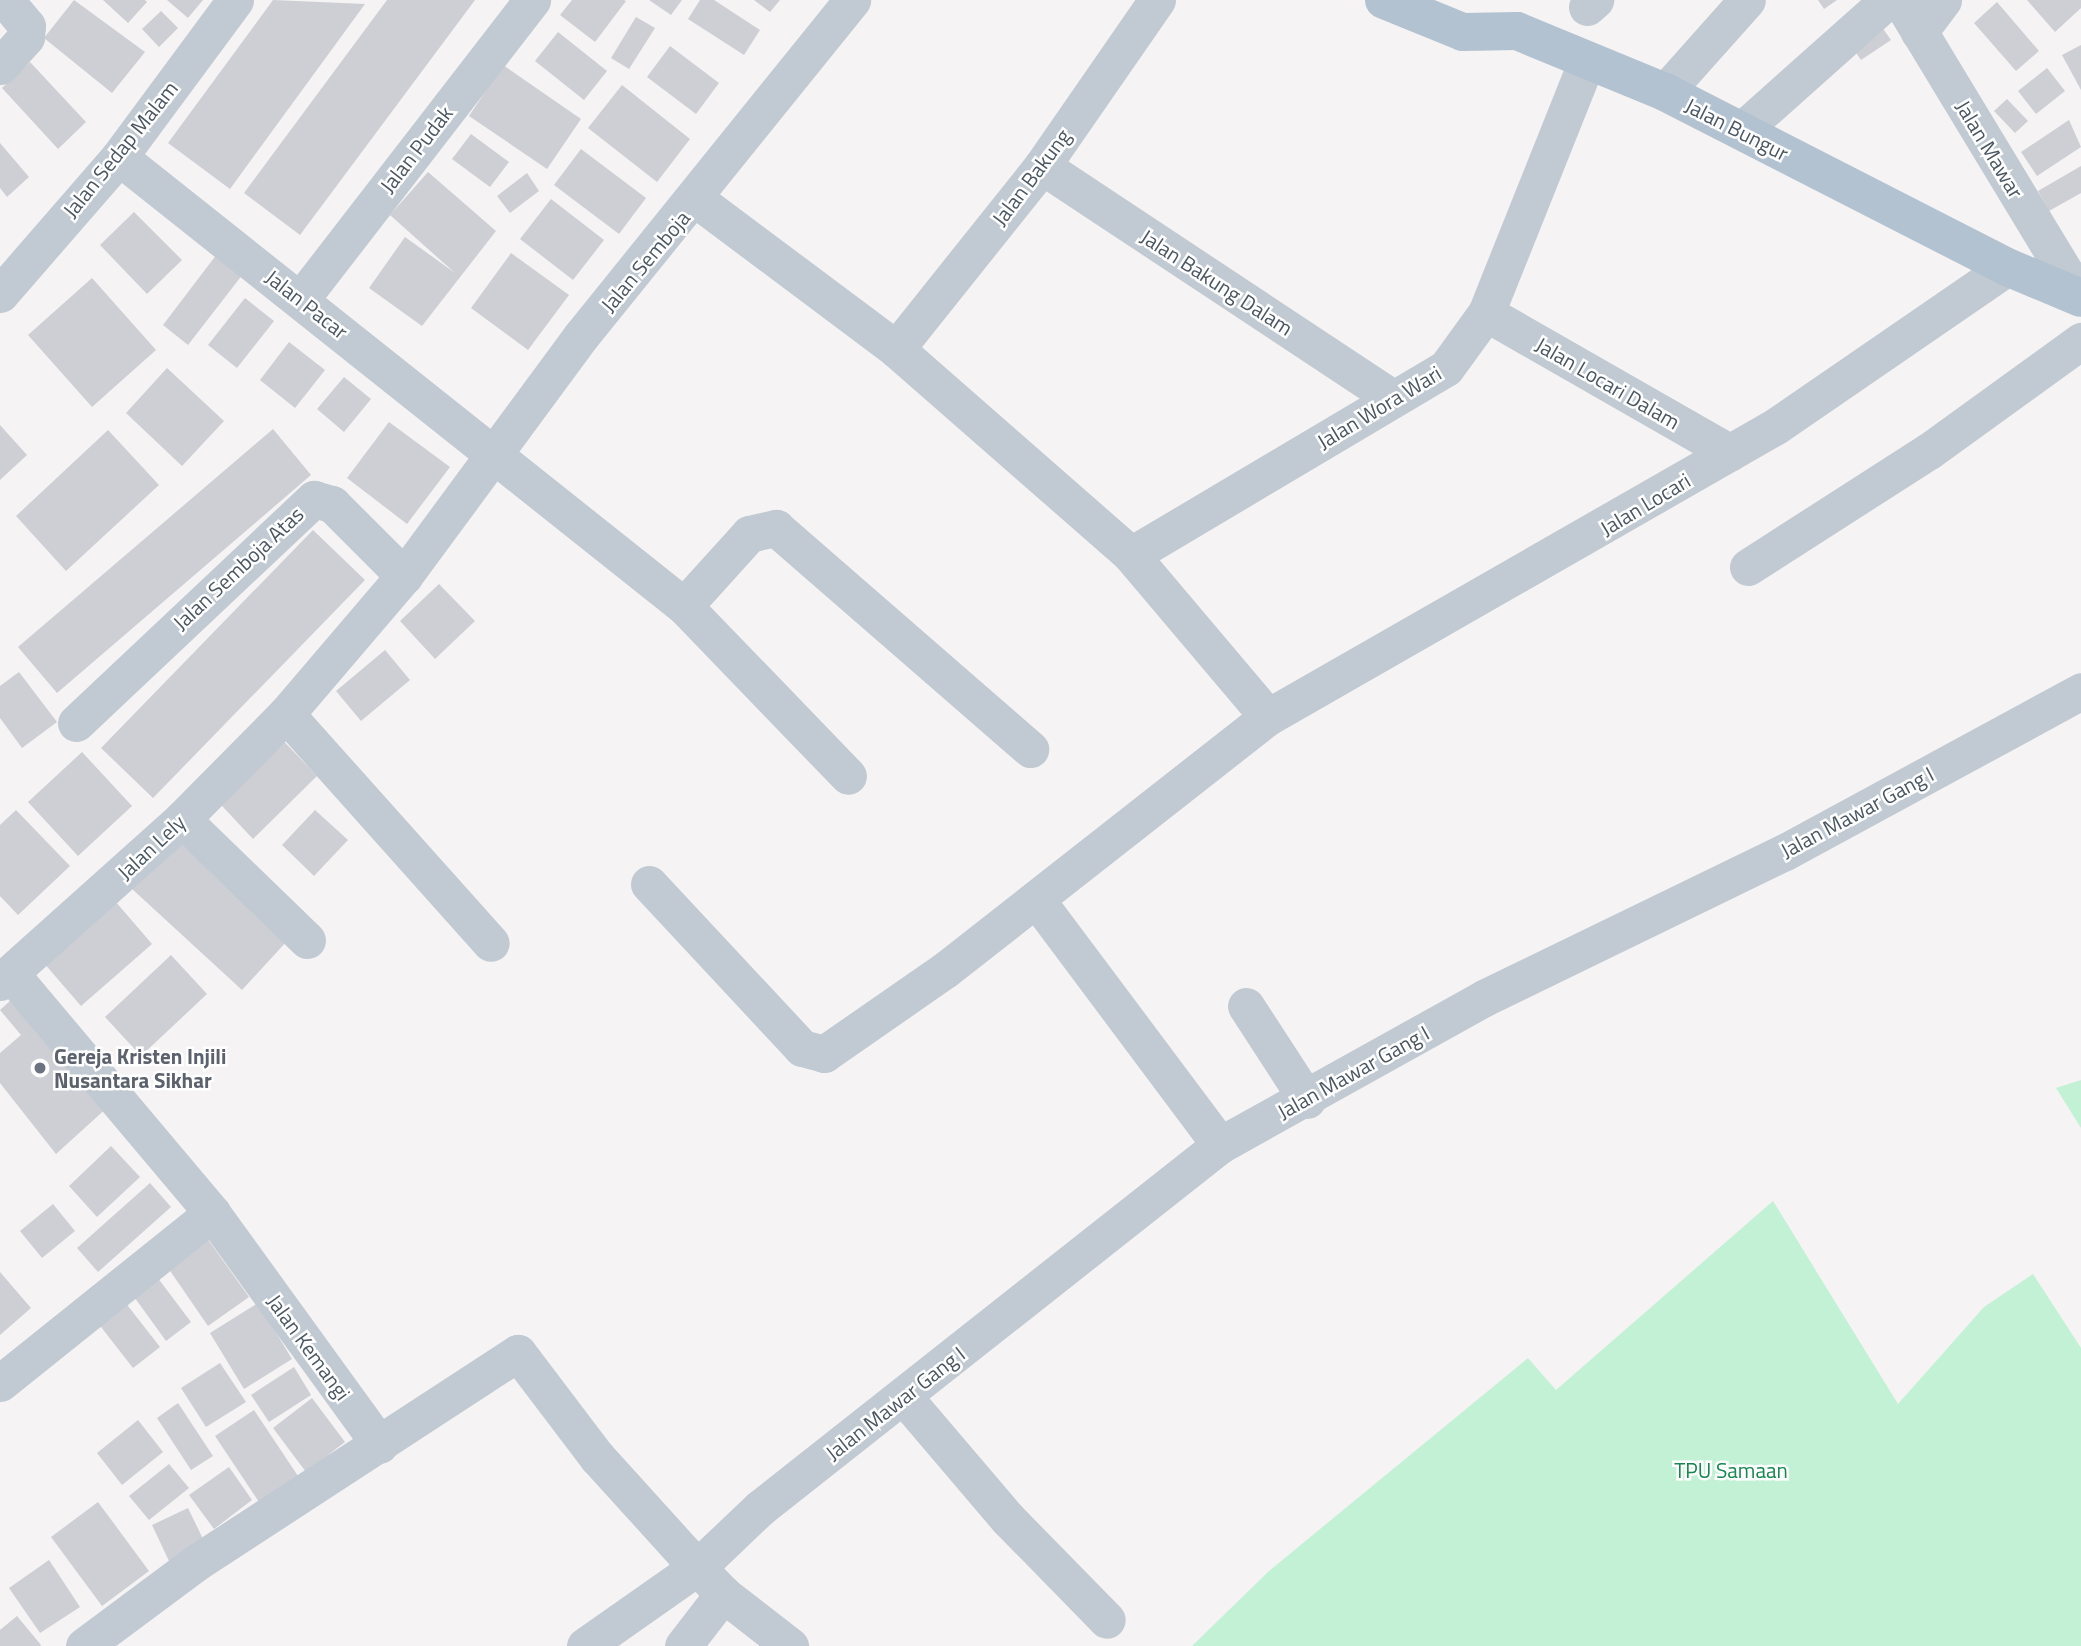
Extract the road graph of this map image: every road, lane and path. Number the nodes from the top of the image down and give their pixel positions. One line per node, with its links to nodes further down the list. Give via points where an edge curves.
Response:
1 (5, 0): 14 (street, via 27,26 26,37)
2 (235, 0): 17 (street, Jalan Sedap Malam)
3 (532, 0): 23 (street, Jalan Pudak)
4 (852, 0): 19 (street, Jalan Semboja)
5 (1157, 0): 18 (street, Jalan Bakung)
6 (1385, 0): 11 (main road, Jalan Bungur, via 1463,32)
7 (1747, 0): 15 (street)
8 (1888, 0): 16 (street)
9 (1900, 0): 12 (street, Jalan Mawar)
10 (1943, 0): 12 (street)
11 (1509, 15): 13 (main road, Jalan Bungur)
12 (1919, 32): 22 (street, Jalan Mawar)
13 (1586, 63): 15 (main road, Jalan Bungur); 24 (street, Jalan Wora Wari)
14 (0, 66)
15 (1665, 92): 16 (main road, Jalan Bungur)
16 (1742, 130): 20 (main road, Jalan Bungur)
17 (119, 156): 21 (street, Jalan Sedap Malam); 23 (street, Jalan Pacar)
18 (1042, 166): 26 (street, Jalan Bakung); 27 (street, Jalan Bakung Dalam)
19 (696, 200): 26 (street); 28 (street, Jalan Semboja, via 581,336)
20 (2007, 267): 22 (main road, Jalan Bungur); 29 (street, Jalan Locari)
21 (0, 294)
22 (2080, 297)
23 (301, 299): 28 (street, Jalan Pacar)
24 (1486, 313): 27 (street, Jalan Wora Wari, via 1446,368); 29 (street, Jalan Locari Dalam)
25 (2081, 341): 31 (street, via 1929,451)
26 (896, 349): 30 (street)
27 (1392, 398): 30 (street, Jalan Wora Wari)
28 (496, 452): 32 (street, Jalan Semboja); 33 (street, Jalan Pacar)
29 (1730, 453): 36 (street, Jalan Locari)
30 (1131, 555): 36 (street)
31 (1748, 566)
32 (404, 576): 35 (street); 37 (street, Jalan Semboja Atas, via 332,504 314,499)
33 (684, 606): 38 (street, via 749,534 776,528); 39 (street, Jalan Pacar)
34 (2081, 691): 47 (street, Jalan Mawar Gang I, via 1785,852 1483,998)
35 (286, 714): 40 (street, Jalan Lely); 44 (street)
36 (1268, 717): 42 (street, Jalan Locari)
37 (76, 723)
38 (1031, 749)
39 (848, 775)
40 (182, 819): 43 (street); 45 (street, Jalan Lely)
41 (649, 884): 42 (street, Jalan Locari, via 816,1056 945,970)
42 (1036, 899): 48 (street)
43 (307, 940)
44 (491, 943)
45 (5, 978): 49 (street, Jalan Kemangi)
46 (1246, 1006): 47 (street)
47 (1307, 1100): 48 (street, Jalan Mawar Gang I)
48 (1220, 1145): 51 (street, Jalan Mawar Gang I, via 1072,1257)
49 (212, 1213): 50 (street); 52 (street, Jalan Kemangi)
50 (0, 1382)
51 (904, 1398): 53 (street, Jalan Mawar Gang I, via 760,1508); 55 (street, via 1008,1520)
52 (380, 1445): 53 (street, via 518,1353 597,1457); 56 (street, via 197,1562)
53 (699, 1566): 54 (street); 57 (street, Jalan Mawar Gang I)
54 (723, 1594): 58 (street); 59 (street)
55 (1107, 1620)
56 (84, 1646)
57 (585, 1646)
58 (683, 1646)
59 (790, 1646)

